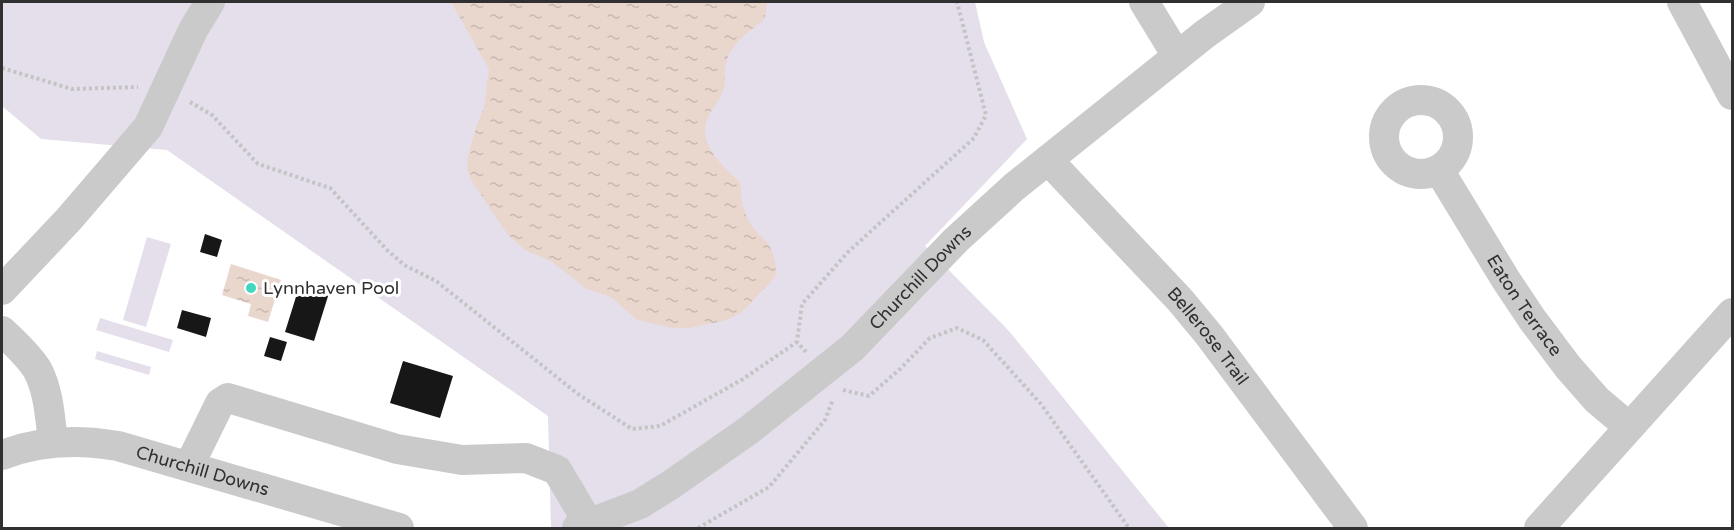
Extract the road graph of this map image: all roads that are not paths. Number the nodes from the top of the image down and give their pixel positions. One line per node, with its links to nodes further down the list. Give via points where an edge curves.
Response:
1 (210, 2): 9 (street, via 148,126)
2 (1144, 2): 5 (street)
3 (1250, 2): 5 (street, Churchill Downs)
4 (1682, 2): 6 (street)
5 (1178, 56): 7 (street, Churchill Downs)
6 (1732, 95)
7 (1047, 160): 16 (street, Churchill Downs, via 987,210 837,360 749,430 639,504); 18 (street, Bellerose Trail, via 1202,326)
8 (1439, 170): 12 (street, Eaton Terrace, via 1532,319 1597,400)
9 (2, 290)
10 (1732, 312): 12 (street)
11 (2, 331): 13 (street, via 37,369 47,395)
12 (1629, 427): 19 (street)
13 (53, 442): 14 (street, Churchill Downs); 15 (street, Churchill Downs, via 118,446)
14 (2, 455)
15 (189, 466): 16 (street, via 220,403 228,398 397,448 462,460 526,458 557,470); 17 (street, Churchill Downs)
16 (583, 526)
17 (399, 528)
18 (1353, 528)
19 (1539, 528)

